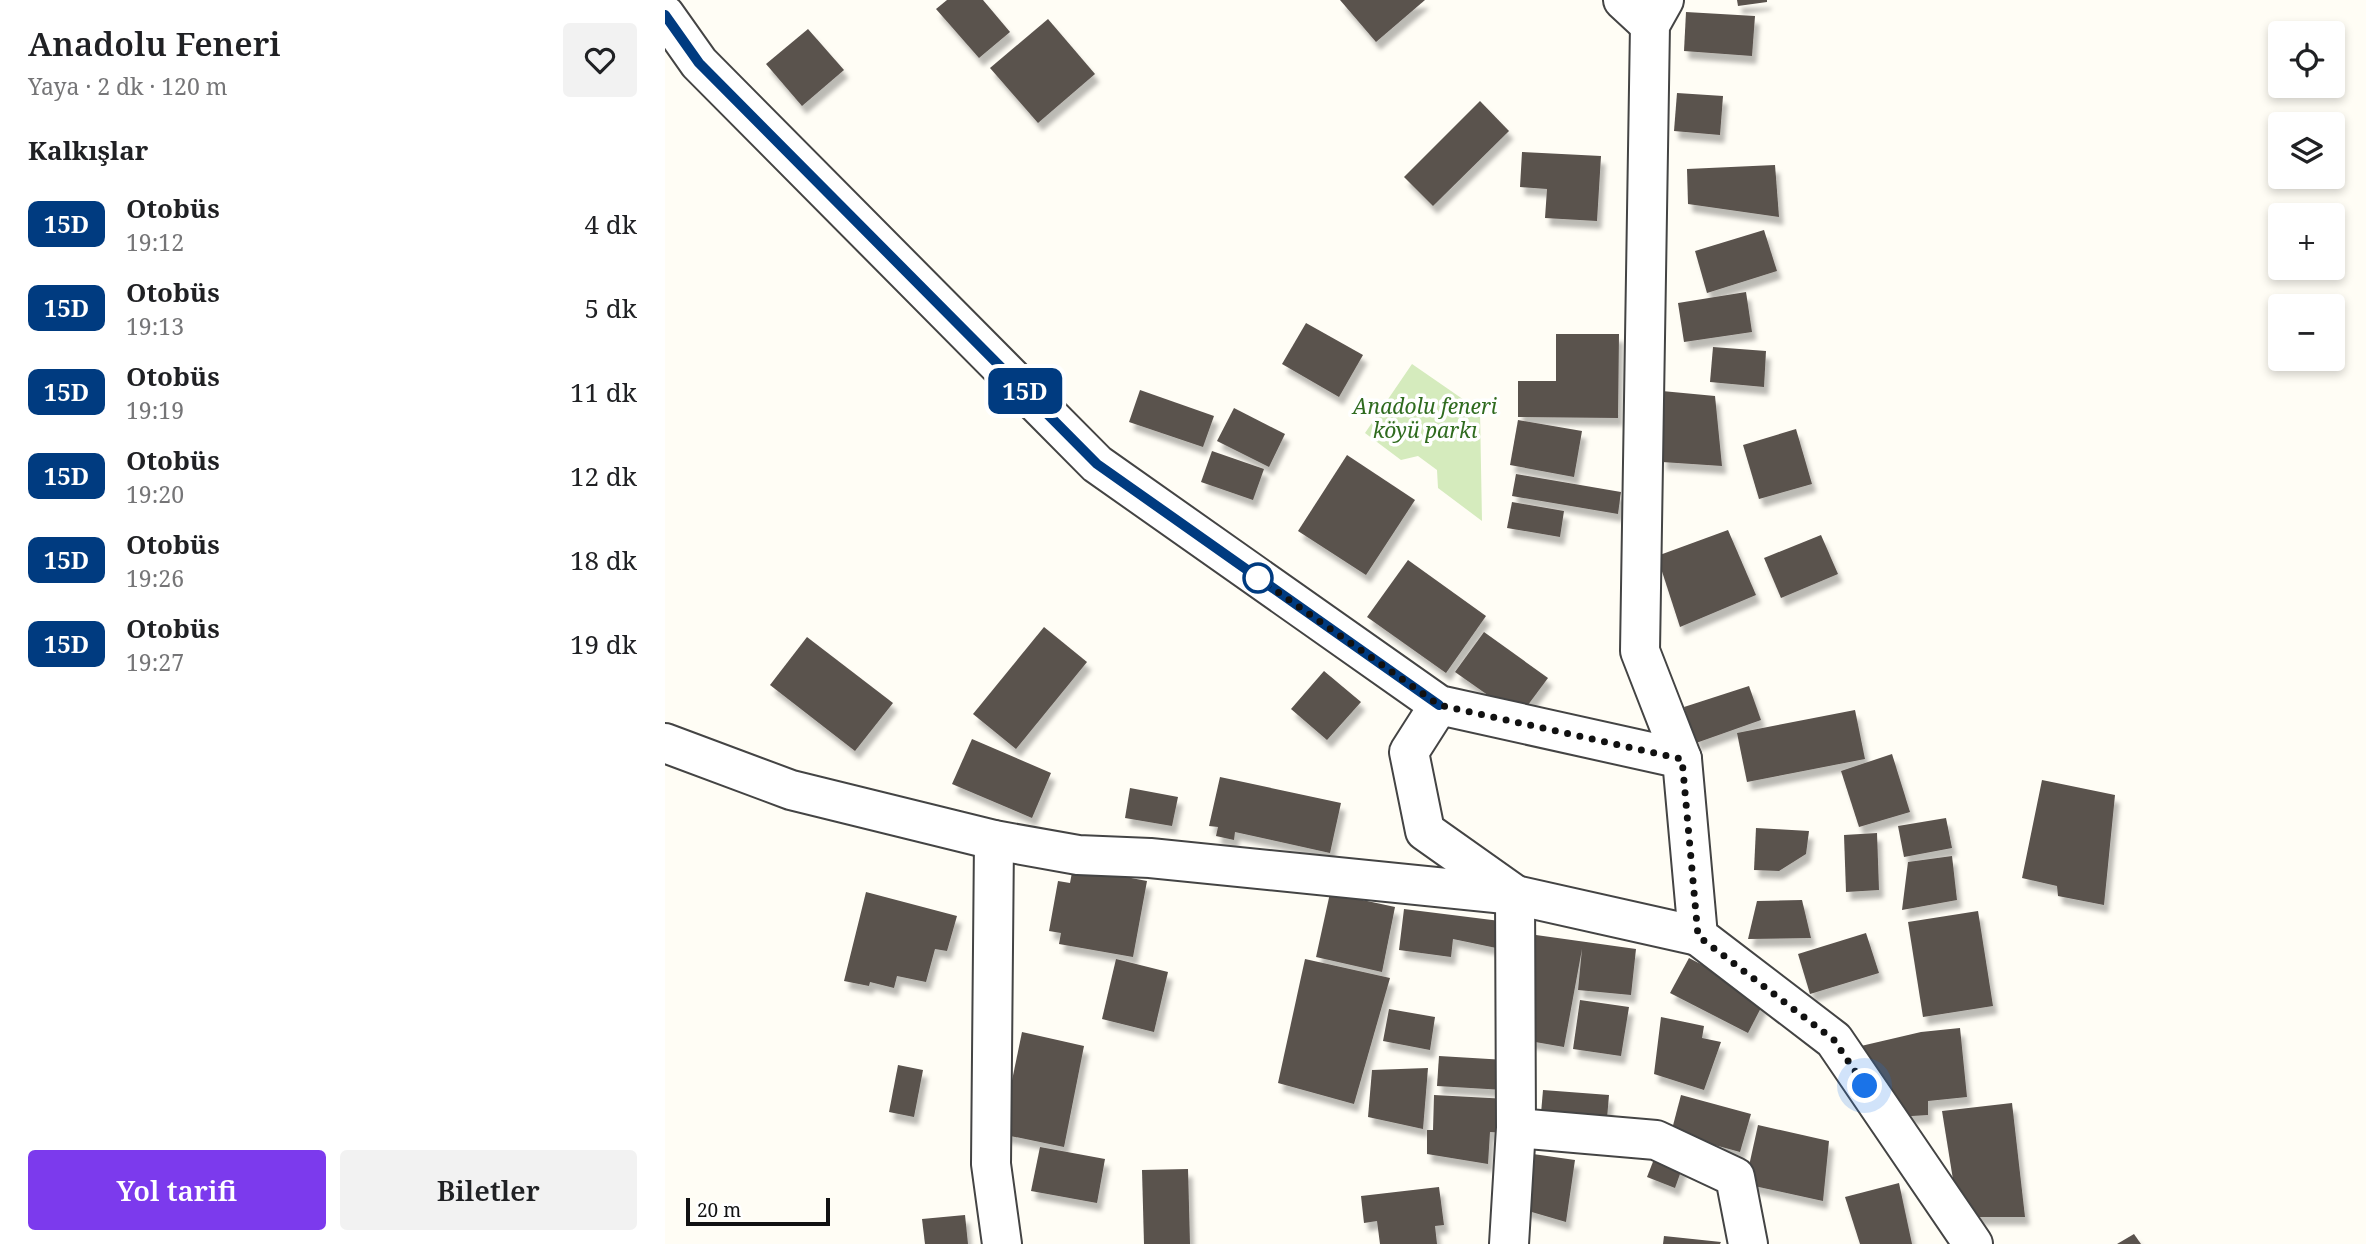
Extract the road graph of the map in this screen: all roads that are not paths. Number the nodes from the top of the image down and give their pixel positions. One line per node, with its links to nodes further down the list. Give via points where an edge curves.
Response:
1 (1645, 8): 5 (street, via 1640,650)
2 (665, 15): 3 (street, via 699,63 1097,464)
3 (1439, 705): 5 (street); 7 (street, via 1409,752 1425,831)
4 (665, 743): 6 (street, via 791,790)
5 (1682, 759): 8 (street)
6 (994, 840): 7 (street, via 1078,855 1150,858); 10 (street, via 991,1164)
7 (1515, 895): 8 (street); 9 (street)
8 (1698, 936): 13 (street, via 1834,1040)
9 (1516, 1128): 11 (street); 12 (street, via 1656,1140 1735,1177)
10 (1002, 1244)
11 (1509, 1244)
12 (1748, 1244)
13 (1973, 1244)

